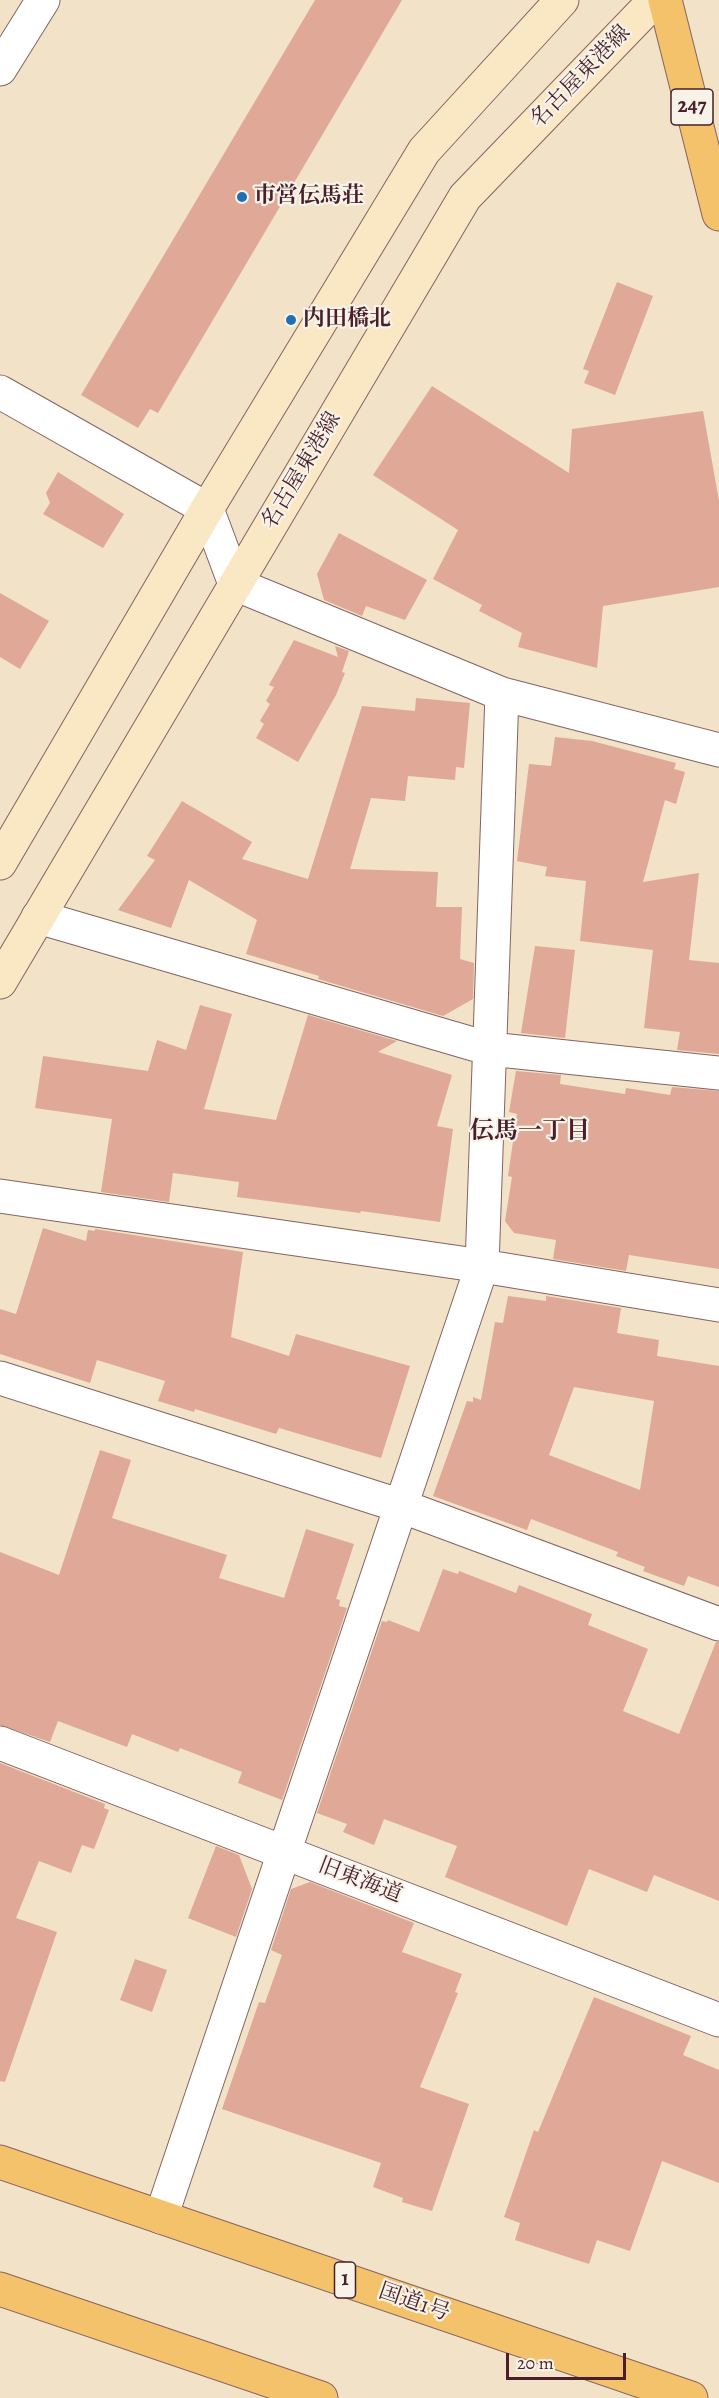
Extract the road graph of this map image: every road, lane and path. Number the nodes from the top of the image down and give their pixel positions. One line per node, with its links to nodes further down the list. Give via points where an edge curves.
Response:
1 (43, 0): 5 (street)
2 (562, 0): 8 (main road, via 424,151)
3 (655, 0): 9 (main road, 名古屋東港線, via 465,197)
4 (665, 0): 6 (highway, 247)
5 (0, 69)
6 (719, 214)
7 (0, 392): 8 (street)
8 (207, 509): 9 (street); 12 (main road)
9 (235, 584): 10 (street); 13 (main road, 名古屋東港線)
10 (502, 694): 11 (street); 15 (street)
11 (719, 750)
12 (5, 844)
13 (38, 917): 14 (main road, 名古屋東港線); 15 (street)
14 (0, 982)
15 (490, 1049): 16 (street); 18 (street)
16 (719, 1073)
17 (0, 1196): 18 (street)
18 (482, 1266): 19 (street); 21 (street)
19 (719, 1305)
20 (0, 1378): 21 (street)
21 (401, 1506): 22 (street); 24 (street)
22 (719, 1624)
23 (0, 1743): 24 (street, 旧東海道)
24 (284, 1852): 25 (street, 旧東海道); 27 (street)
25 (719, 2020)
26 (0, 2162): 27 (highway, 国道1号 / 1)
27 (161, 2217): 30 (highway, 国道1号 / 1)
28 (0, 2289): 29 (highway)
29 (311, 2396)
30 (691, 2398)

